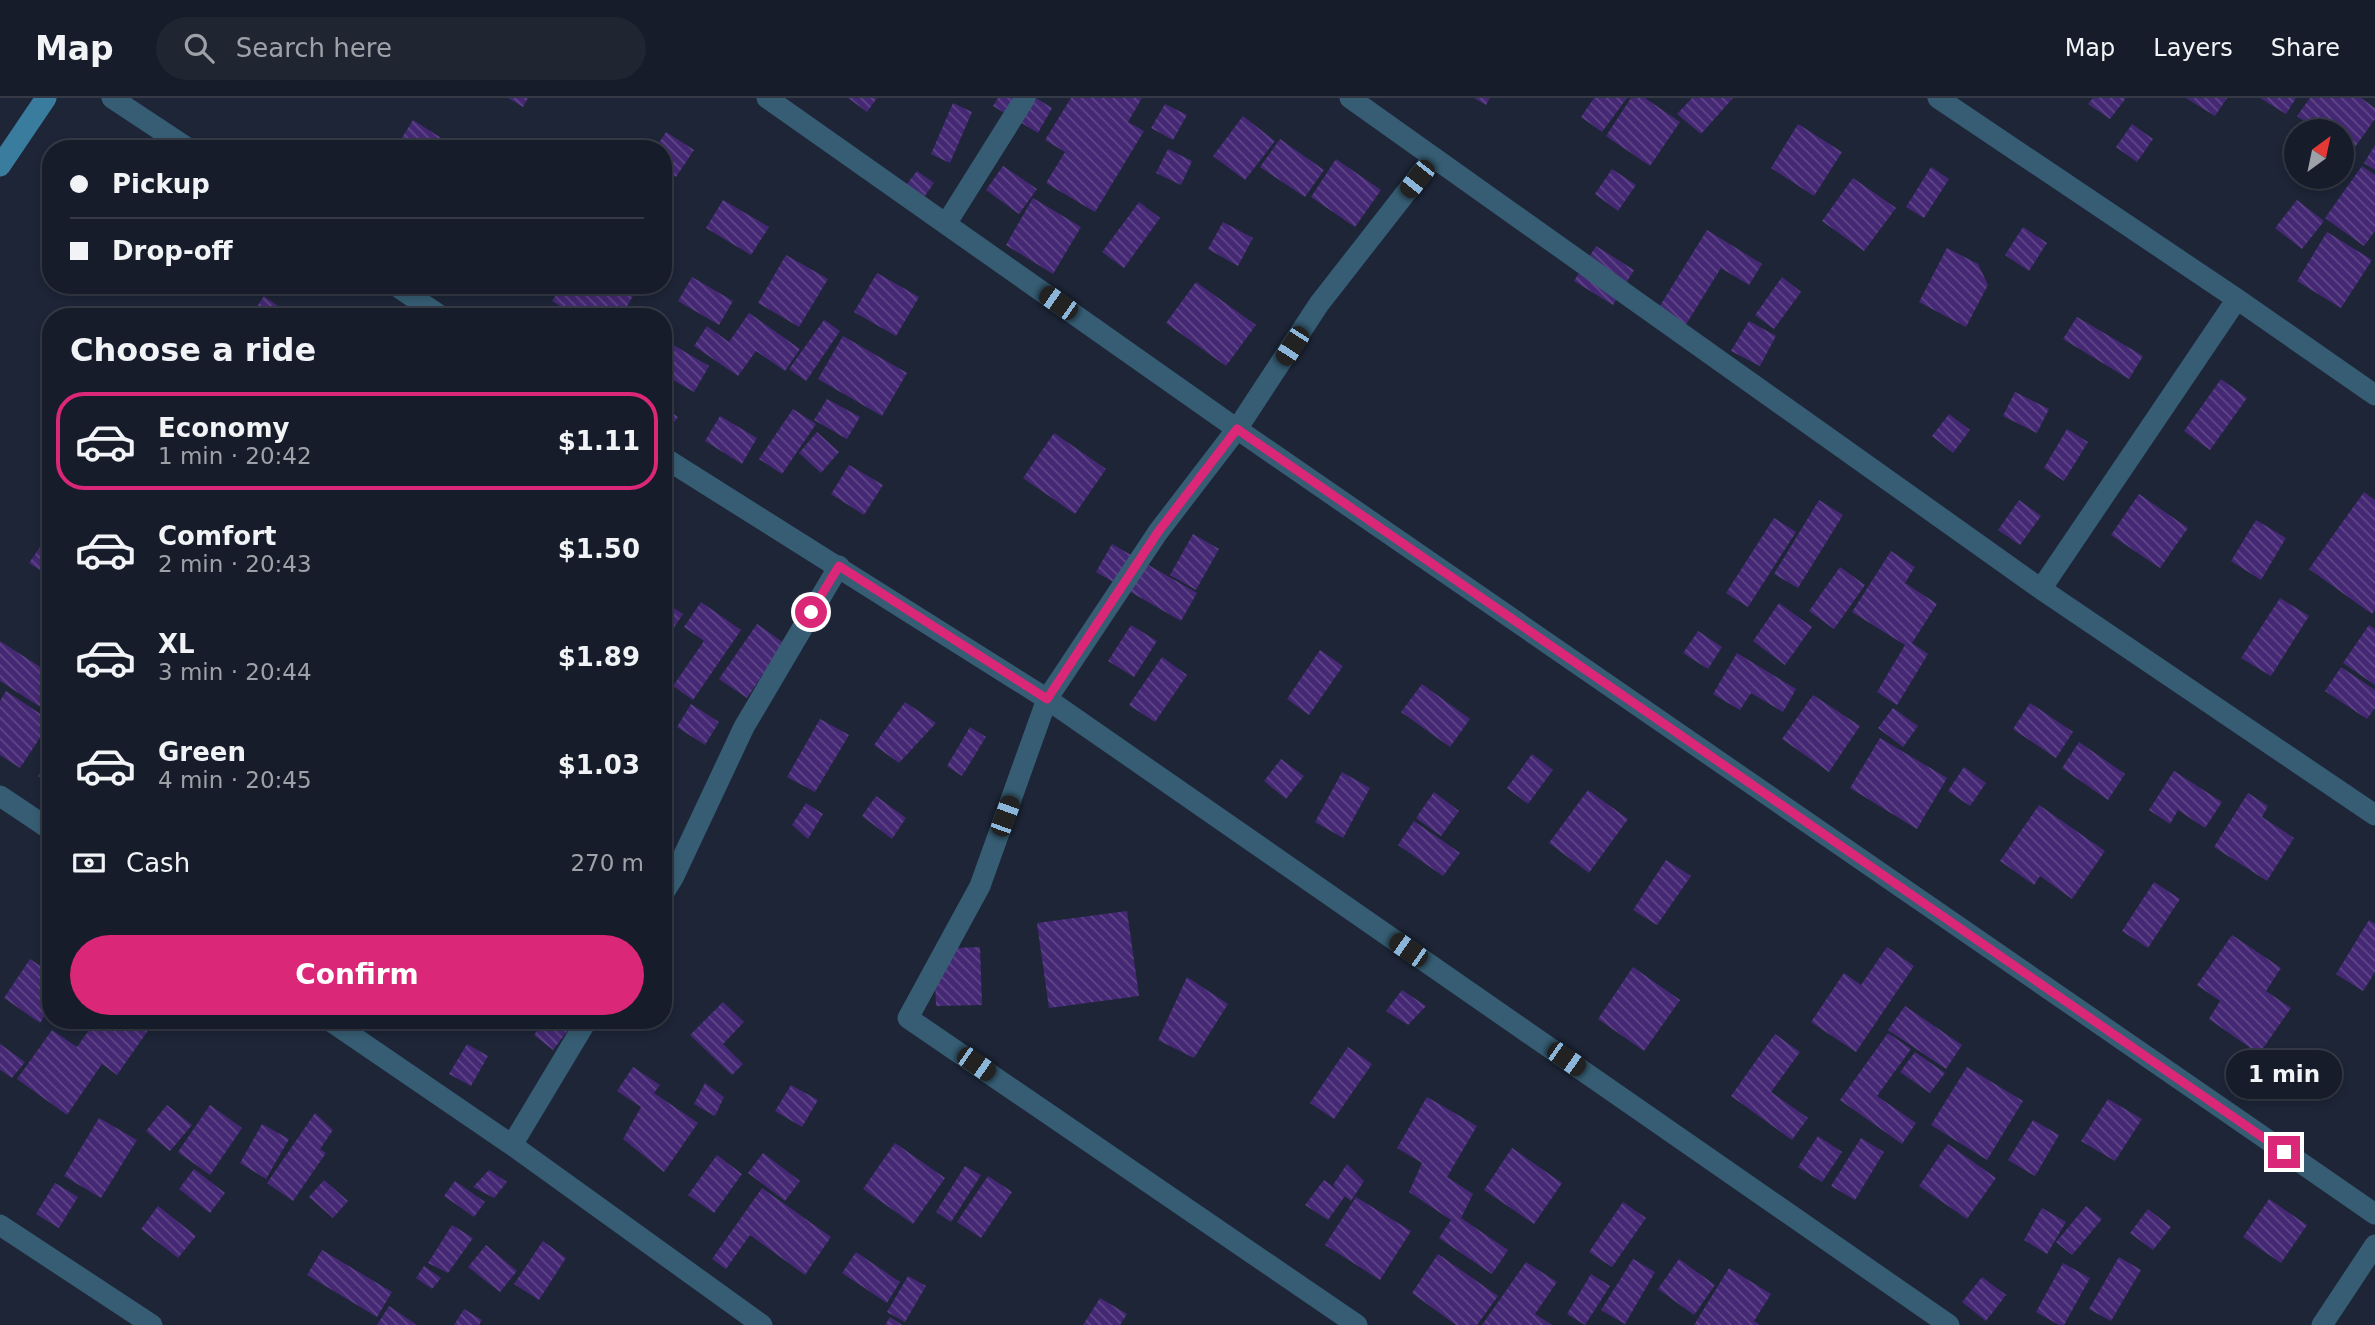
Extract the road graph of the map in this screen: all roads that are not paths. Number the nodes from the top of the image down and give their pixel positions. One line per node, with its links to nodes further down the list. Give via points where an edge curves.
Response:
1 (46, 98): 9 (street)
2 (112, 98): 7 (street)
3 (767, 98): 10 (street)
4 (1025, 98): 10 (street)
5 (1350, 98): 8 (street)
6 (1938, 98): 12 (street)
7 (175, 140)
8 (1433, 158): 15 (street, via 1319,304); 18 (street)
9 (0, 166)
10 (946, 224): 15 (street)
11 (408, 294): 13 (street)
12 (2237, 299): 14 (street); 18 (street)
13 (429, 308)
14 (2375, 395)
15 (1237, 429): 19 (street, via 1158,532); 27 (street)
16 (672, 463): 17 (street)
17 (839, 566): 19 (street); 23 (street, via 744,727)
18 (2041, 589): 21 (street)
19 (1047, 699): 32 (street, via 980,886 908,1018); 33 (street)
20 (0, 796): 22 (street)
21 (2375, 815)
22 (42, 824)
23 (672, 875)
24 (342, 1029): 26 (street)
25 (582, 1029): 26 (street)
26 (512, 1145): 31 (street)
27 (2375, 1214)
28 (0, 1225): 30 (street)
29 (2375, 1245): 34 (street)
30 (152, 1325)
31 (762, 1325)
32 (1357, 1325)
33 (1950, 1325)
34 (2322, 1325)

